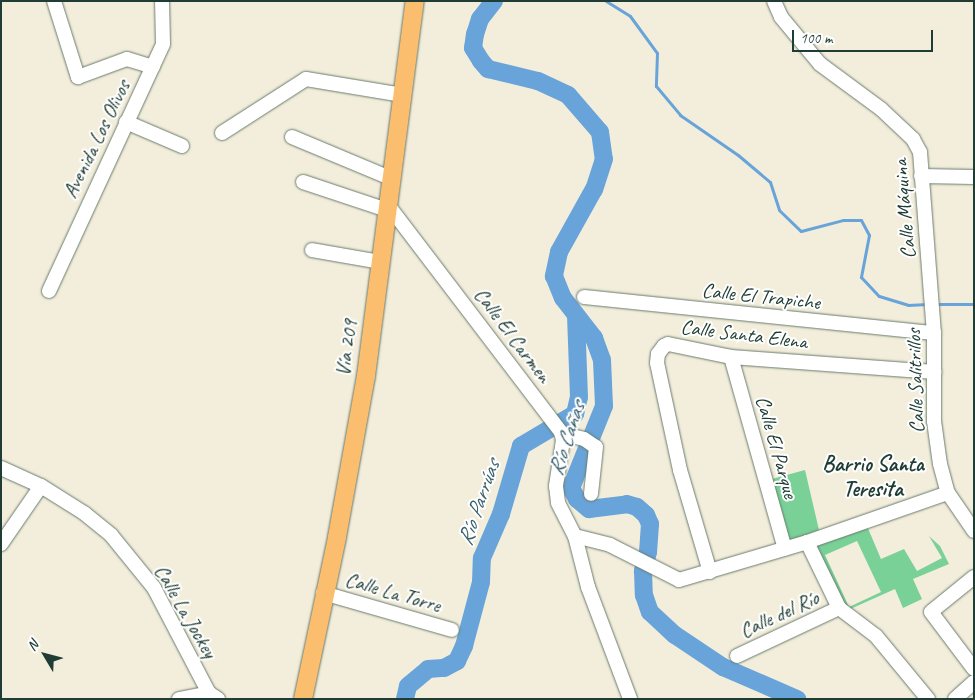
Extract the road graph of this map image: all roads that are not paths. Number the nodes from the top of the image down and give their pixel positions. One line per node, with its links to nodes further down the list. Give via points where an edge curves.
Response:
1 (54, 1): 5 (street, via 78,77 127,58)
2 (162, 1): 5 (street, Avenida Los Olivos, via 163,44)
3 (415, 1): 6 (main road, Vía 209)
4 (774, 1): 11 (street, Calle Máquina, via 780,17 820,64 881,109 914,139 920,152)
5 (153, 67): 7 (street, Avenida Los Olivos)
6 (403, 95): 8 (street, via 306,79); 12 (main road, Vía 209)
7 (126, 122): 10 (street); 18 (street, Avenida Los Olivos)
8 (222, 133)
9 (292, 137): 12 (street)
10 (182, 146)
11 (921, 176): 13 (street); 20 (street, Calle Máquina)
12 (390, 178): 15 (main road, Vía 209)
13 (974, 178)
14 (303, 182): 15 (street)
15 (388, 208): 17 (main road, Vía 209); 24 (street, Calle El Carmen)
16 (312, 250): 17 (street)
17 (380, 262): 36 (main road, Vía 209, via 366,376 337,537)
18 (49, 291)
19 (584, 297): 21 (street, Calle El Trapiche)
20 (932, 309): 21 (street, Calle Salitrillos)
21 (934, 333): 23 (street, Calle Salitrillos)
22 (731, 356): 23 (street, Calle Santa Elena); 33 (street, Calle El Parque); 34 (street, Calle Santa Elena, via 668,344 660,349 657,358 680,470)
23 (934, 372): 27 (street, Calle Salitrillos, via 934,421)
24 (562, 436): 28 (street, via 584,439 596,448); 30 (street, via 556,486 558,503)
25 (1, 468): 26 (street, Calle La Jockey)
26 (41, 486): 32 (street); 42 (street, Calle La Jockey, via 91,519 134,561 154,588)
27 (948, 493): 29 (street, Calle Salitrillos); 31 (street)
28 (591, 494)
29 (974, 531)
30 (575, 536): 34 (street, via 610,545 679,580); 45 (street, via 588,587)
31 (807, 542): 33 (street); 37 (street)
32 (1, 544)
33 (785, 549): 34 (street)
34 (710, 572)
35 (974, 577): 40 (street, via 932,612)
36 (323, 593): 38 (street, Calle La Torre); 44 (main road, Vía 209)
37 (839, 608): 39 (street, Calle del Río); 46 (street, via 876,636)
38 (452, 630)
39 (737, 656)
40 (974, 669)
41 (974, 682): 47 (street)
42 (214, 696): 43 (street)
43 (179, 699)
44 (304, 699)
45 (630, 699)
46 (928, 699)
47 (955, 699)

